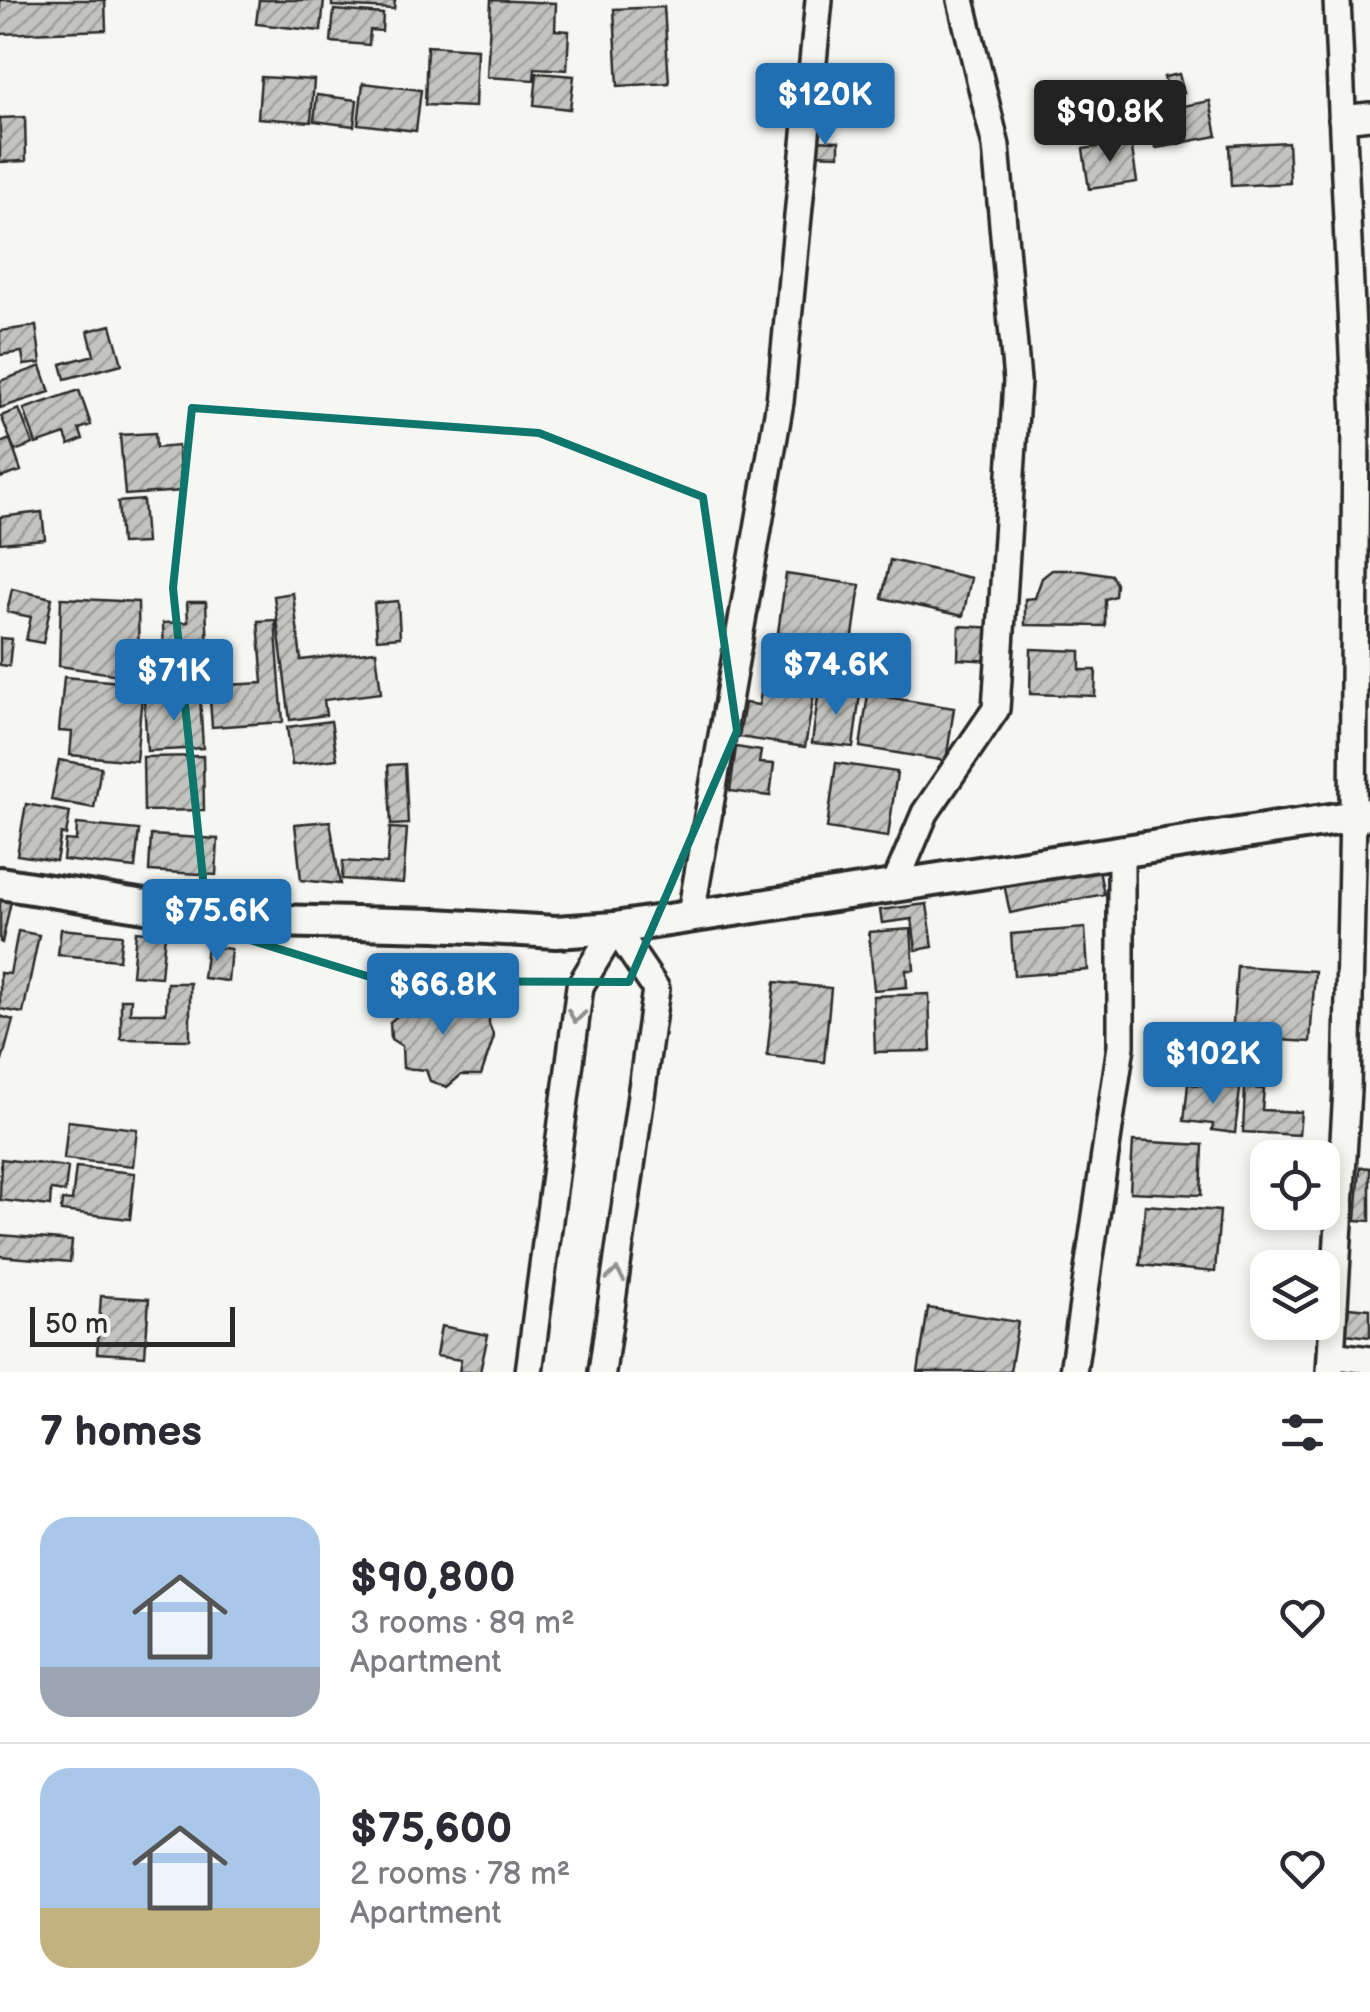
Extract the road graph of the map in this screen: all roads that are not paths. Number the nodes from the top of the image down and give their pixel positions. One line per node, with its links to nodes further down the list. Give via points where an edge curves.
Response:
1 (818, 0): 11 (street, via 780,402)
2 (961, 0): 10 (street, via 996,146 1017,381 996,709 924,813)
3 (1337, 0): 5 (street)
4 (1370, 116): 5 (street)
5 (1342, 119): 6 (street)
6 (1363, 420): 7 (street)
7 (1362, 814): 8 (street); 13 (street)
8 (1122, 850): 10 (street); 18 (street, via 1122,1046)
9 (0, 883): 12 (street, via 233,920 556,932)
10 (895, 884): 11 (street)
11 (691, 914): 12 (street)
12 (615, 928): 16 (street, one-way to 16, via 580,986); 17 (street, one-way to 12, via 656,989)
13 (1358, 1091): 15 (street)
14 (1370, 1360): 15 (street)
15 (1331, 1364)
16 (529, 1372)
17 (602, 1372)
18 (1073, 1372)

